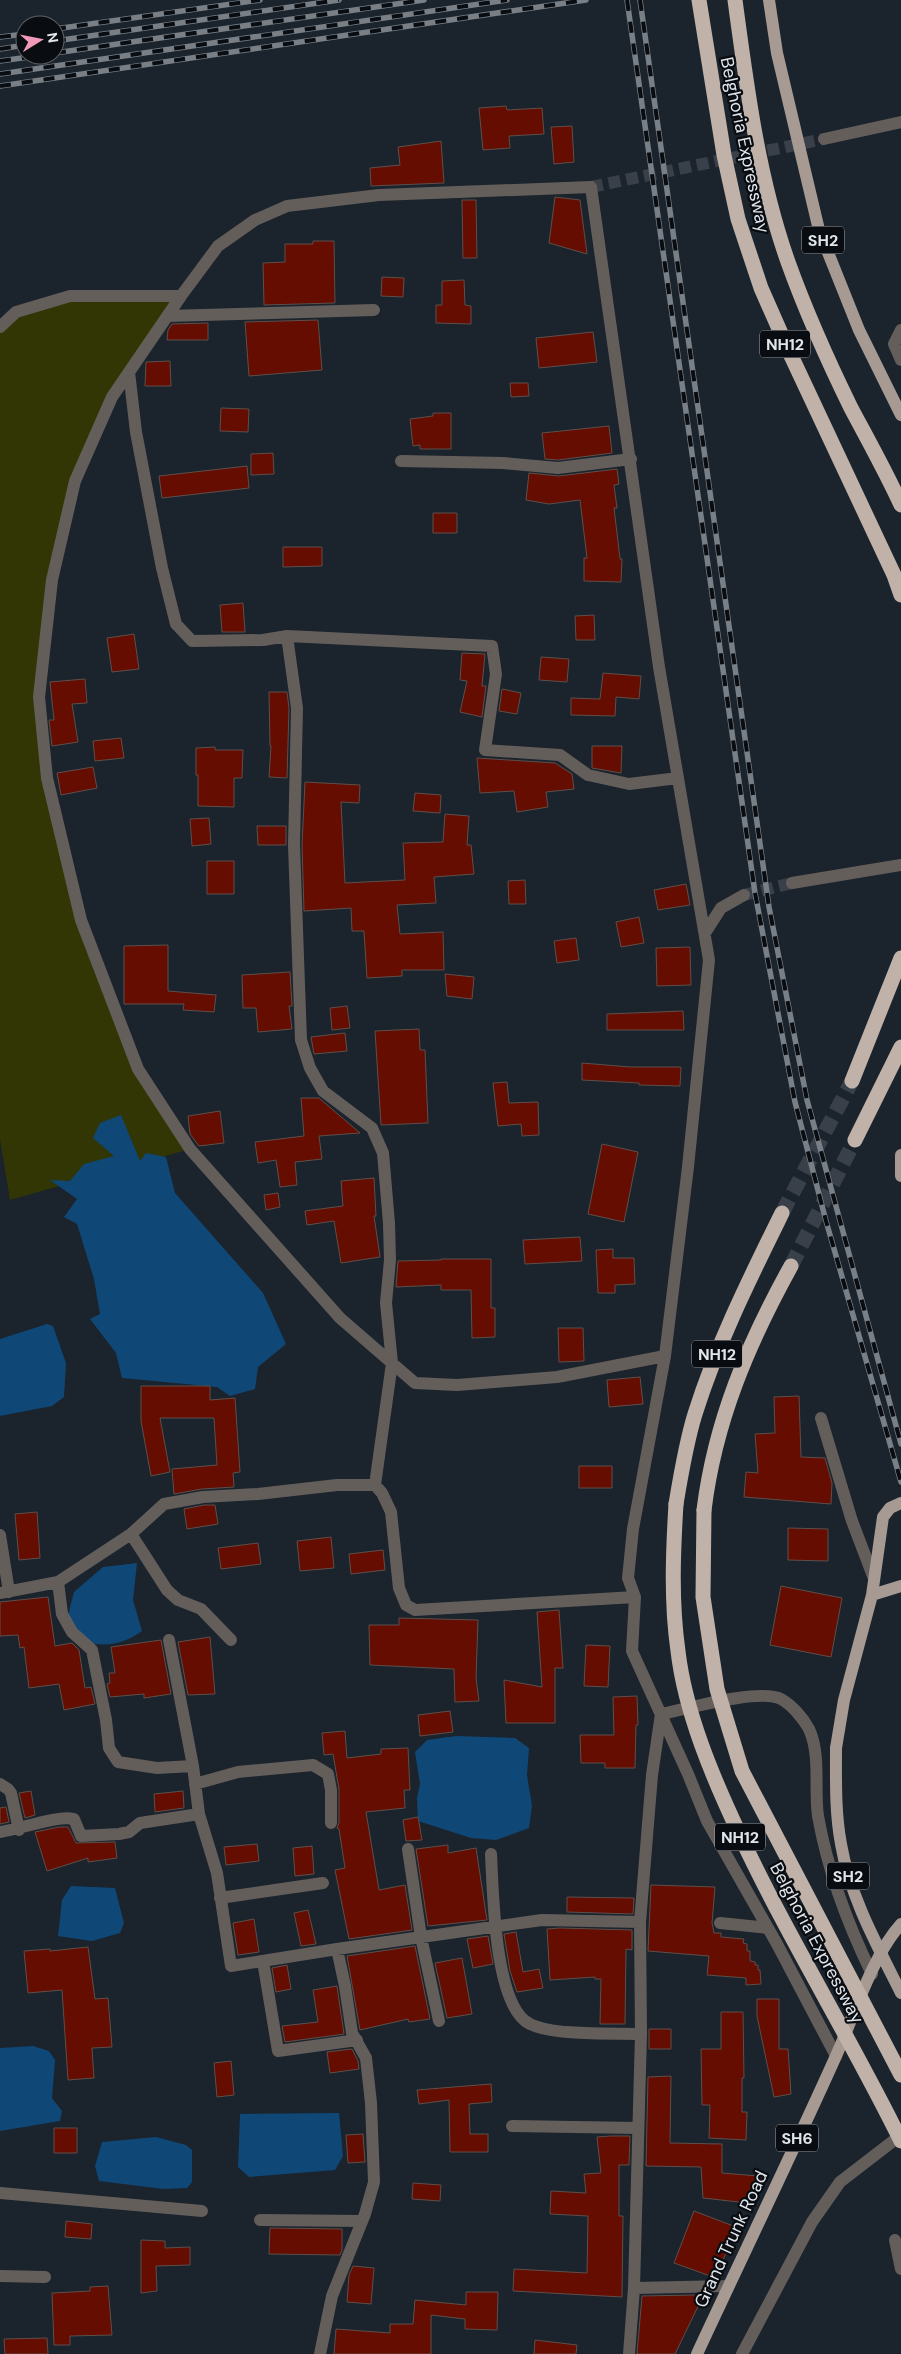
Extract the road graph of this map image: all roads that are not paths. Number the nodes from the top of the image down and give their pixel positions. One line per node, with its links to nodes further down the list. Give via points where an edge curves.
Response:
1 (699, 0): 17 (highway, Belghoria Expressway / NH12, via 710,78 738,219 761,288)
2 (735, 0): 16 (highway, Belghoria Expressway / NH12, via 755,142 788,263 834,371)
3 (769, 0): 13 (main road, SH2, via 777,53 819,230 859,330)
4 (901, 122): 5 (street)
5 (824, 139)
6 (180, 296): 8 (street); 9 (street, via 70,296 16,312); 14 (street, via 218,246 255,220 287,206 379,195 591,187)
7 (374, 310): 8 (street)
8 (167, 316): 12 (street)
9 (0, 326)
10 (901, 330): 11 (street, via 894,344)
11 (901, 360)
12 (129, 372): 18 (street, via 148,501 176,624 192,641 235,642); 33 (street, via 112,397 75,480 52,580 39,697 47,778 81,920 138,1069 190,1149 340,1318)
13 (901, 416)
14 (631, 459): 15 (street, via 558,468 503,462); 19 (street, via 659,667)
15 (401, 462)
16 (901, 505)
17 (901, 595)
18 (287, 636): 19 (street, via 492,646 496,674 485,750 560,755 588,775 629,784); 33 (street, via 297,708 294,845 301,1040 310,1068 323,1091 372,1128 383,1153 390,1260 386,1303)
19 (678, 778): 23 (street)
20 (901, 865): 21 (street)
21 (792, 884)
22 (744, 895): 23 (street, via 721,908)
23 (705, 933): 32 (street, via 710,960)
24 (901, 958): 26 (highway)
25 (901, 1047): 27 (highway)
26 (852, 1081)
27 (854, 1140)
28 (901, 1154): 29 (main road)
29 (901, 1176)
30 (782, 1213): 77 (highway, Belghoria Expressway / NH12, bridge, via 733,1314 694,1415 676,1504 672,1574 678,1652 692,1712 715,1783 796,1948)
31 (791, 1266): 73 (highway, Belghoria Expressway / NH12, bridge, via 768,1307 718,1432 704,1510 703,1597 717,1689 742,1771)
32 (665, 1356): 33 (street, via 556,1378 457,1385 415,1383); 44 (street, via 633,1529 628,1578)
33 (392, 1363): 35 (street)
34 (821, 1418): 39 (street, via 852,1521)
35 (375, 1485): 37 (street, via 337,1485 203,1497 164,1504); 44 (street, via 391,1512 399,1588 406,1605 415,1610)
36 (901, 1503): 39 (main road, SH2, via 890,1508 883,1517)
37 (130, 1534): 40 (street); 46 (street, via 167,1590 178,1600 201,1609)
38 (0, 1535): 42 (street)
39 (873, 1576): 43 (main road, SH2)
40 (58, 1582): 42 (street); 48 (street, via 62,1614 72,1632 92,1650 109,1748 118,1762 157,1768)
41 (901, 1586): 43 (main road)
42 (5, 1593)
43 (872, 1595): 68 (main road, SH2, bridge, via 844,1700 836,1748 836,1805 840,1844 848,1875 865,1920)
44 (635, 1598): 47 (street, via 632,1651)
45 (170, 1640): 48 (street)
46 (231, 1640)
47 (661, 1714): 59 (street, via 652,1774); 63 (street, via 708,1821); 67 (street, via 761,1694 780,1698 796,1711 809,1730 816,1757 818,1814 826,1857 850,1928)
48 (193, 1766): 50 (street)
49 (0, 1784): 53 (street, via 11,1793)
50 (196, 1784): 51 (street); 52 (street, via 238,1772 313,1765 328,1774)
51 (199, 1814): 53 (street, via 140,1823 129,1832 118,1834 82,1836 74,1819 66,1817); 58 (street, via 217,1873)
52 (332, 1824)
53 (19, 1830): 54 (street)
54 (0, 1832)
55 (408, 1849): 64 (street)
56 (491, 1854): 62 (street)
57 (323, 1883): 58 (street)
58 (220, 1898): 66 (street, via 231,1966)
59 (640, 1922): 62 (street, via 542,1920); 70 (street)
60 (720, 1923): 63 (street)
61 (901, 1924): 67 (main road, Grand Trunk Road / SH6, via 884,1947)
62 (495, 1925): 64 (street); 70 (street, via 507,1995 517,2013 530,2024 556,2030)
63 (768, 1928): 72 (street)
64 (421, 1937): 65 (street); 69 (street)
65 (337, 1948): 66 (street); 71 (street, via 352,2033)
66 (264, 1961): 71 (street, via 278,2051)
67 (872, 1974): 72 (main road, Grand Trunk Road / SH6)
68 (901, 1993)
69 (439, 2021)
70 (641, 2034): 75 (street)
71 (357, 2040): 81 (street, via 366,2058 374,2182)
72 (836, 2056): 86 (main road, Grand Trunk Road / SH6)
73 (901, 2075)
74 (512, 2126): 75 (street)
75 (638, 2128): 87 (street)
76 (901, 2135): 91 (street, via 840,2182 812,2222)
77 (901, 2141)
78 (0, 2193): 79 (street)
79 (202, 2211)
80 (260, 2220): 81 (street)
81 (362, 2221): 88 (street, via 332,2296)
82 (895, 2240): 83 (street)
83 (901, 2268)
84 (0, 2276): 85 (street)
85 (45, 2277)
86 (728, 2286): 87 (street); 90 (main road, Grand Trunk Road / SH6)
87 (634, 2288): 89 (street)
88 (320, 2354)
89 (629, 2354)
90 (697, 2354)
91 (742, 2354)

